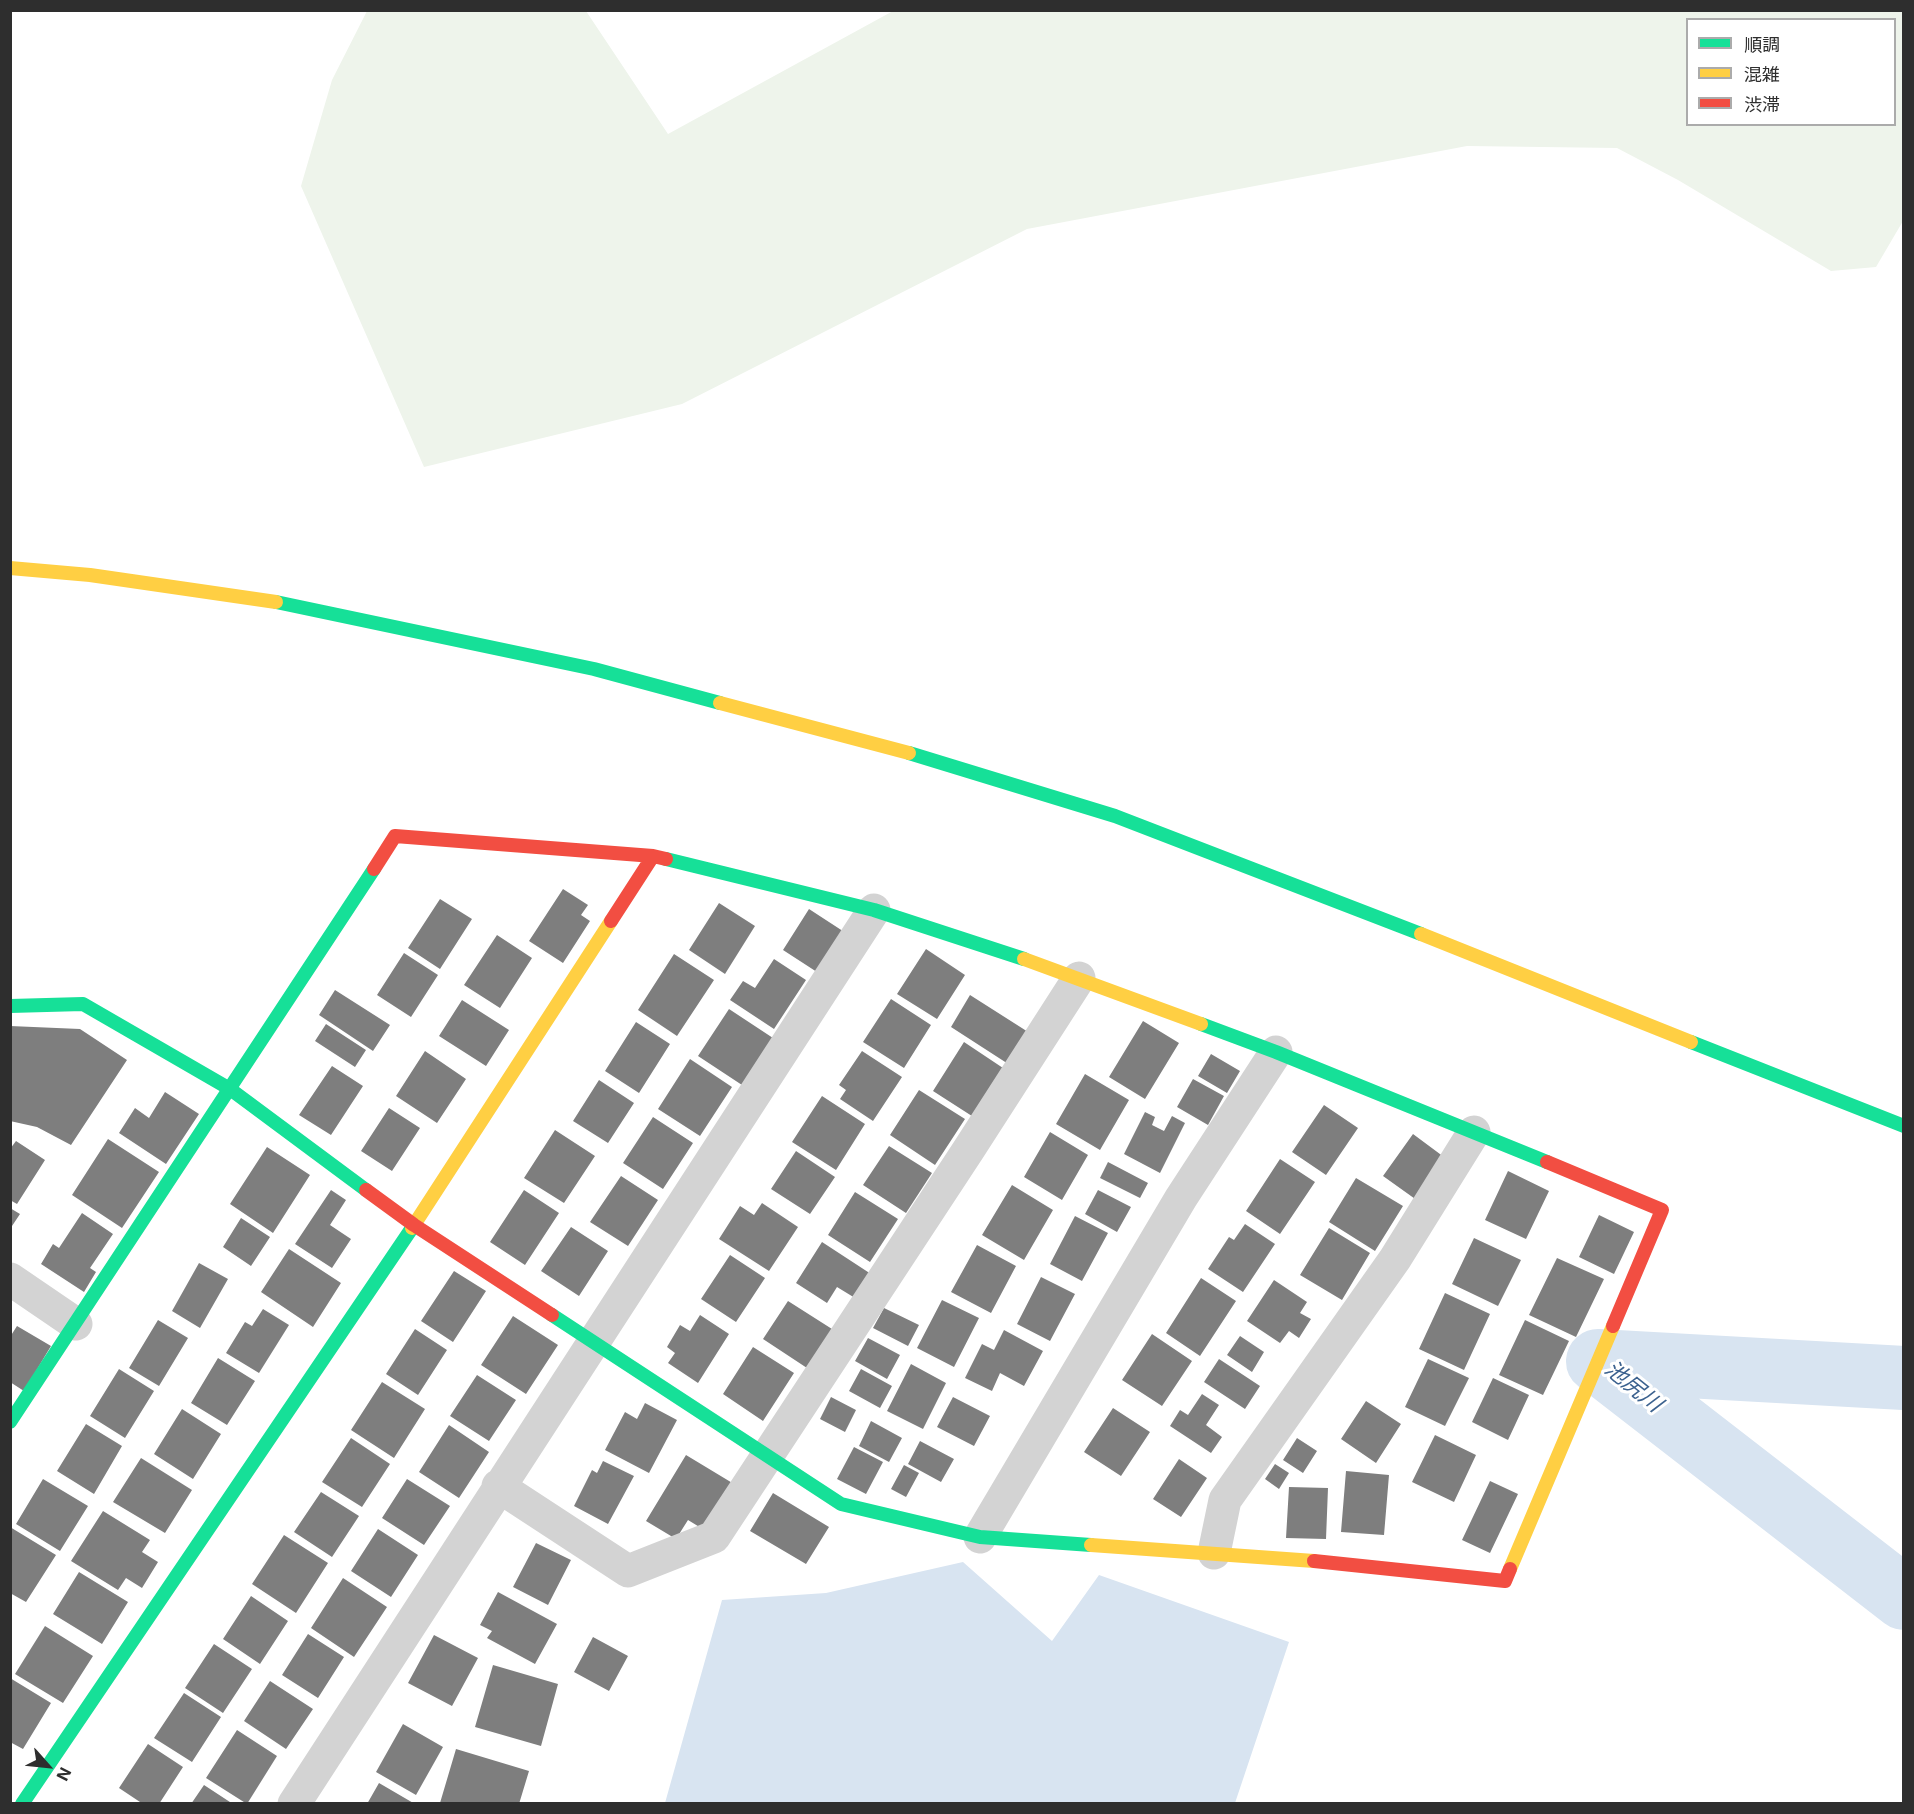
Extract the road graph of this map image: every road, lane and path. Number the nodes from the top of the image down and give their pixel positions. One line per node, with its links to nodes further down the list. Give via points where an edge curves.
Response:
1 (10, 568): 8 (street, via 90,574 290,604 594,669 898,750 1115,816)
2 (653, 856): 3 (street); 7 (street, via 395,836); 10 (street)
3 (874, 910): 4 (street); 13 (street)
4 (1079, 978): 6 (street); 15 (street)
5 (10, 1006): 7 (street, via 83,1004)
6 (1276, 1052): 9 (street); 17 (street, via 1181,1198)
7 (230, 1089): 10 (street); 12 (street)
8 (1904, 1126)
9 (1474, 1132): 18 (street, via 1395,1259 1226,1500); 18 (street, via 1662,1210 1505,1581)
10 (414, 1226): 13 (street); 19 (street)
11 (10, 1279): 12 (street)
12 (76, 1324): 14 (street)
13 (594, 1341): 15 (street); 16 (street)
14 (10, 1422)
15 (768, 1457): 16 (street, via 714,1538 628,1570); 17 (street, via 841,1504)
16 (498, 1486): 20 (street)
17 (980, 1537): 18 (street)
18 (1214, 1553)
19 (22, 1803)
20 (294, 1803)

